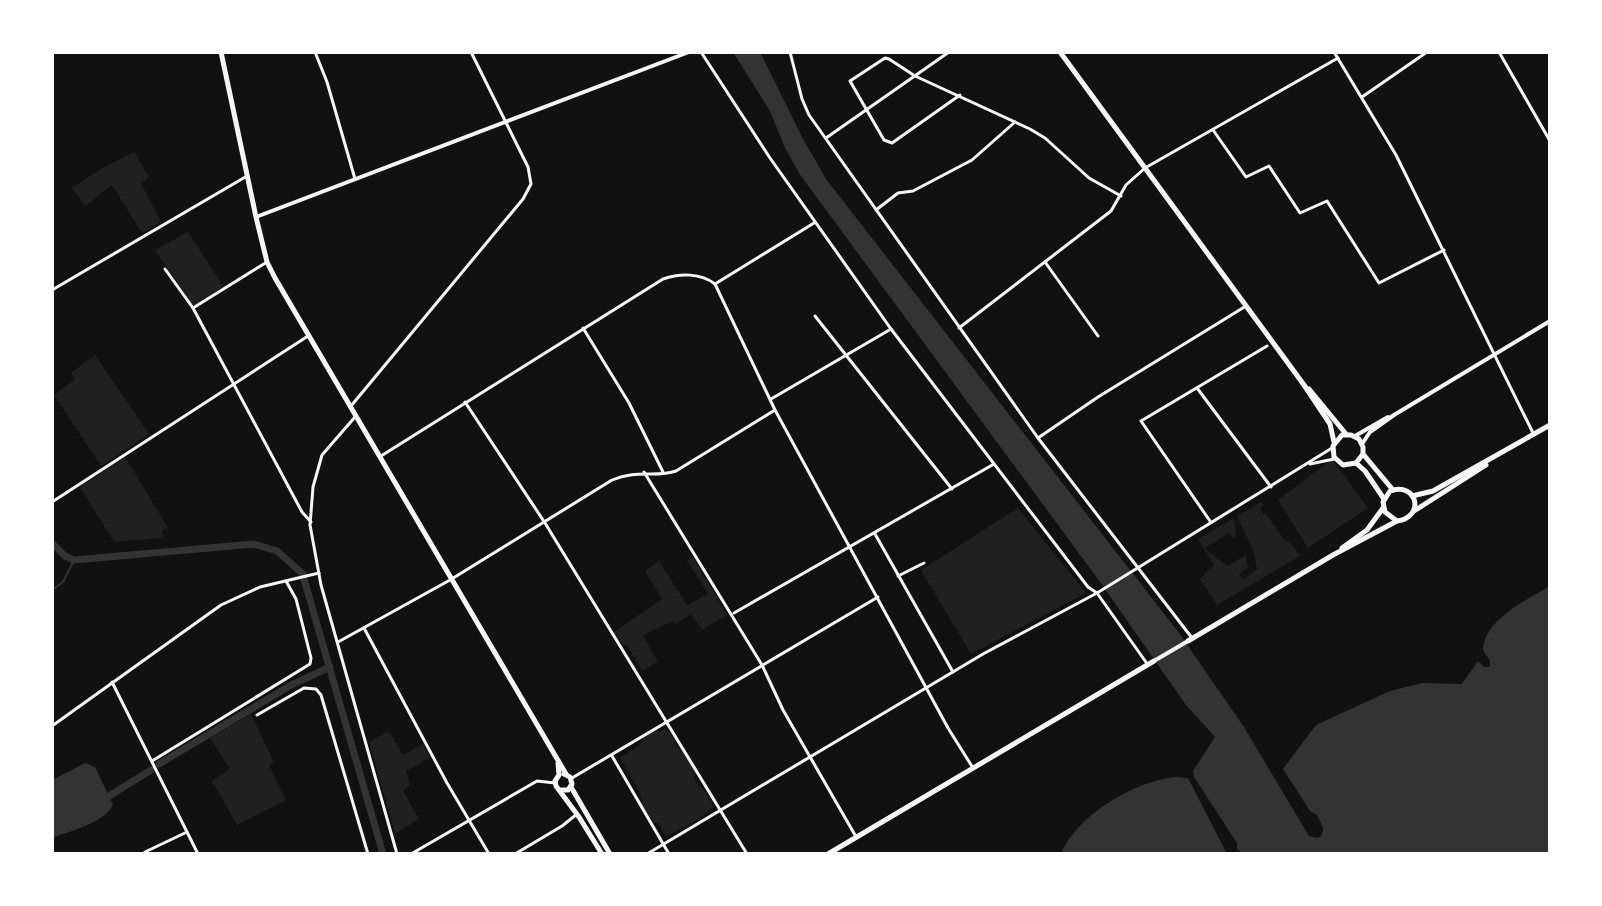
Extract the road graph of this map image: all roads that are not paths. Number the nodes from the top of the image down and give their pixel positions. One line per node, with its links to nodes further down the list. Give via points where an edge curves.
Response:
1 (221, 52): 23 (main road)
2 (315, 52): 24 (street)
3 (471, 52): 17 (street)
4 (689, 52): 17 (street)
5 (701, 52): 28 (street)
6 (790, 52): 20 (street, via 802,99)
7 (949, 52): 13 (street)
8 (1060, 52): 22 (main road)
9 (1334, 52): 12 (street)
10 (1427, 52): 15 (street)
11 (1499, 52): 21 (street)
12 (1338, 58): 15 (street); 19 (street)
13 (915, 76): 14 (street); 16 (street); 16 (street, via 885,58 850,81)
14 (960, 95): 16 (street, via 892,143 884,140); 18 (street)
15 (1362, 97): 29 (street)
16 (867, 110): 20 (street)
17 (507, 121): 24 (street); 52 (street, via 531,175 528,192)
18 (1015, 122): 25 (street, via 1045,138 1089,178); 26 (street, via 972,160 913,191 898,193)
19 (1213, 130): 22 (street); 29 (street, via 1246,177 1269,166 1300,213 1327,201 1379,283)
20 (826, 138): 26 (street)
21 (1550, 141)
22 (1145, 168): 25 (street); 35 (main road)
23 (247, 176): 27 (main road); 34 (street)
24 (355, 179): 27 (street)
25 (1121, 196): 31 (street, via 1111,211)
26 (876, 210): 40 (street)
27 (256, 217): 30 (main road)
28 (815, 222): 33 (street); 41 (street)
29 (1444, 250): 45 (street)
30 (267, 262): 36 (street); 42 (main road)
31 (1045, 262): 40 (street); 43 (street)
32 (165, 269): 36 (street)
33 (715, 284): 39 (street, via 704,277 668,277); 50 (street)
34 (52, 290)
35 (1246, 306): 48 (main road); 60 (street)
36 (193, 308): 47 (street)
37 (815, 316): 46 (street)
38 (1550, 321): 45 (street)
39 (583, 328): 51 (street); 71 (street)
40 (959, 328): 60 (street)
41 (891, 329): 46 (street); 68 (street)
42 (308, 336): 47 (street); 52 (main road)
43 (1098, 336)
44 (1267, 346): 49 (street)
45 (1493, 355): 54 (street); 58 (street)
46 (846, 356): 50 (street); 73 (street)
47 (234, 382): 77 (street); 81 (street)
48 (1304, 385): 57 (main road); 62 (main road, via 1330,424)
49 (1197, 388): 72 (street); 83 (street, via 1141,421)
50 (771, 399): 53 (street)
51 (465, 402): 64 (street); 82 (street)
52 (350, 407): 55 (main road)
53 (775, 410): 71 (street, via 676,471); 85 (street)
54 (1394, 415): 59 (street); 61 (street)
55 (355, 417): 64 (main road); 81 (street, via 322,455)
56 (1550, 425): 58 (main road)
57 (1347, 434): 59 (main road); 62 (main road)
58 (1534, 435): 65 (main road)
59 (1355, 436): 61 (main road)
60 (1038, 438): 88 (street)
61 (1362, 444): 63 (main road)
62 (1333, 445): 66 (main road); 69 (street)
63 (1363, 454): 67 (main road); 74 (main road)
64 (379, 457): 91 (main road)
65 (1497, 457): 75 (main road, via 1433,491); 79 (main road)
66 (1335, 459): 67 (main road, via 1343,465); 69 (street)
67 (1356, 463): 76 (main road)
68 (994, 464): 73 (street); 93 (street)
69 (1303, 466): 72 (street)
70 (644, 472): 71 (street); 82 (street, via 612,480); 95 (street)
71 (663, 473)
72 (1271, 487): 83 (street)
73 (952, 489): 84 (street)
74 (1393, 490): 75 (main road); 76 (main road)
75 (1412, 496): 79 (main road)
76 (1384, 499): 78 (main road)
77 (52, 502)
78 (1383, 507): 80 (main road); 86 (main road, via 1367,530)
79 (1414, 511): 80 (main road)
80 (1397, 521): 86 (main road)
81 (311, 522): 89 (street)
82 (545, 523): 91 (street); 105 (street)
83 (1211, 523): 88 (street)
84 (875, 534): 85 (street); 90 (street)
85 (850, 547): 94 (street); 95 (street)
86 (1333, 555): 97 (main road)
87 (924, 563): 90 (street)
88 (1137, 568): 93 (street); 97 (street)
89 (319, 573): 92 (street); 98 (street)
90 (898, 576): 101 (street)
91 (450, 580): 96 (street); 111 (main road)
92 (286, 581): 102 (street, via 239,594); 109 (street, via 296,599 310,664)
93 (1097, 593): 99 (street); 101 (street)
94 (878, 597): 100 (street); 103 (street)
95 (732, 614): 100 (street)
96 (364, 628): 98 (street); 117 (street)
97 (1190, 640): 99 (street)
98 (338, 642): 124 (street)
99 (1151, 663): 110 (main road)
100 (762, 665): 105 (street); 108 (street)
101 (953, 672): 103 (street)
102 (112, 682): 106 (street); 109 (street)
103 (929, 689): 108 (street); 110 (street)
104 (257, 715): 123 (street, via 304,688 321,695)
105 (667, 721): 107 (street); 115 (street)
106 (52, 726)
107 (612, 756): 111 (street); 120 (street)
108 (812, 760): 115 (street); 119 (street)
109 (152, 761): 118 (street)
110 (974, 769): 119 (main road)
111 (566, 776): 112 (main road); 113 (main road)
112 (555, 783): 114 (main road); 117 (street, via 537,781)
113 (571, 787): 114 (main road); 129 (main road)
114 (560, 790): 116 (main road)
115 (722, 811): 120 (street); 132 (street)
116 (577, 814): 127 (street); 128 (main road)
117 (470, 820): 125 (street); 126 (street)
118 (187, 832): 121 (street); 122 (street)
119 (856, 838): 133 (main road)
120 (664, 844): 130 (street); 131 (street)
121 (146, 854)
122 (198, 854)
123 (368, 854)
124 (397, 854)
125 (411, 854)
126 (489, 854)
127 (515, 854)
128 (602, 854)
129 (610, 854)
130 (647, 854)
131 (669, 854)
132 (747, 854)
133 (828, 854)

